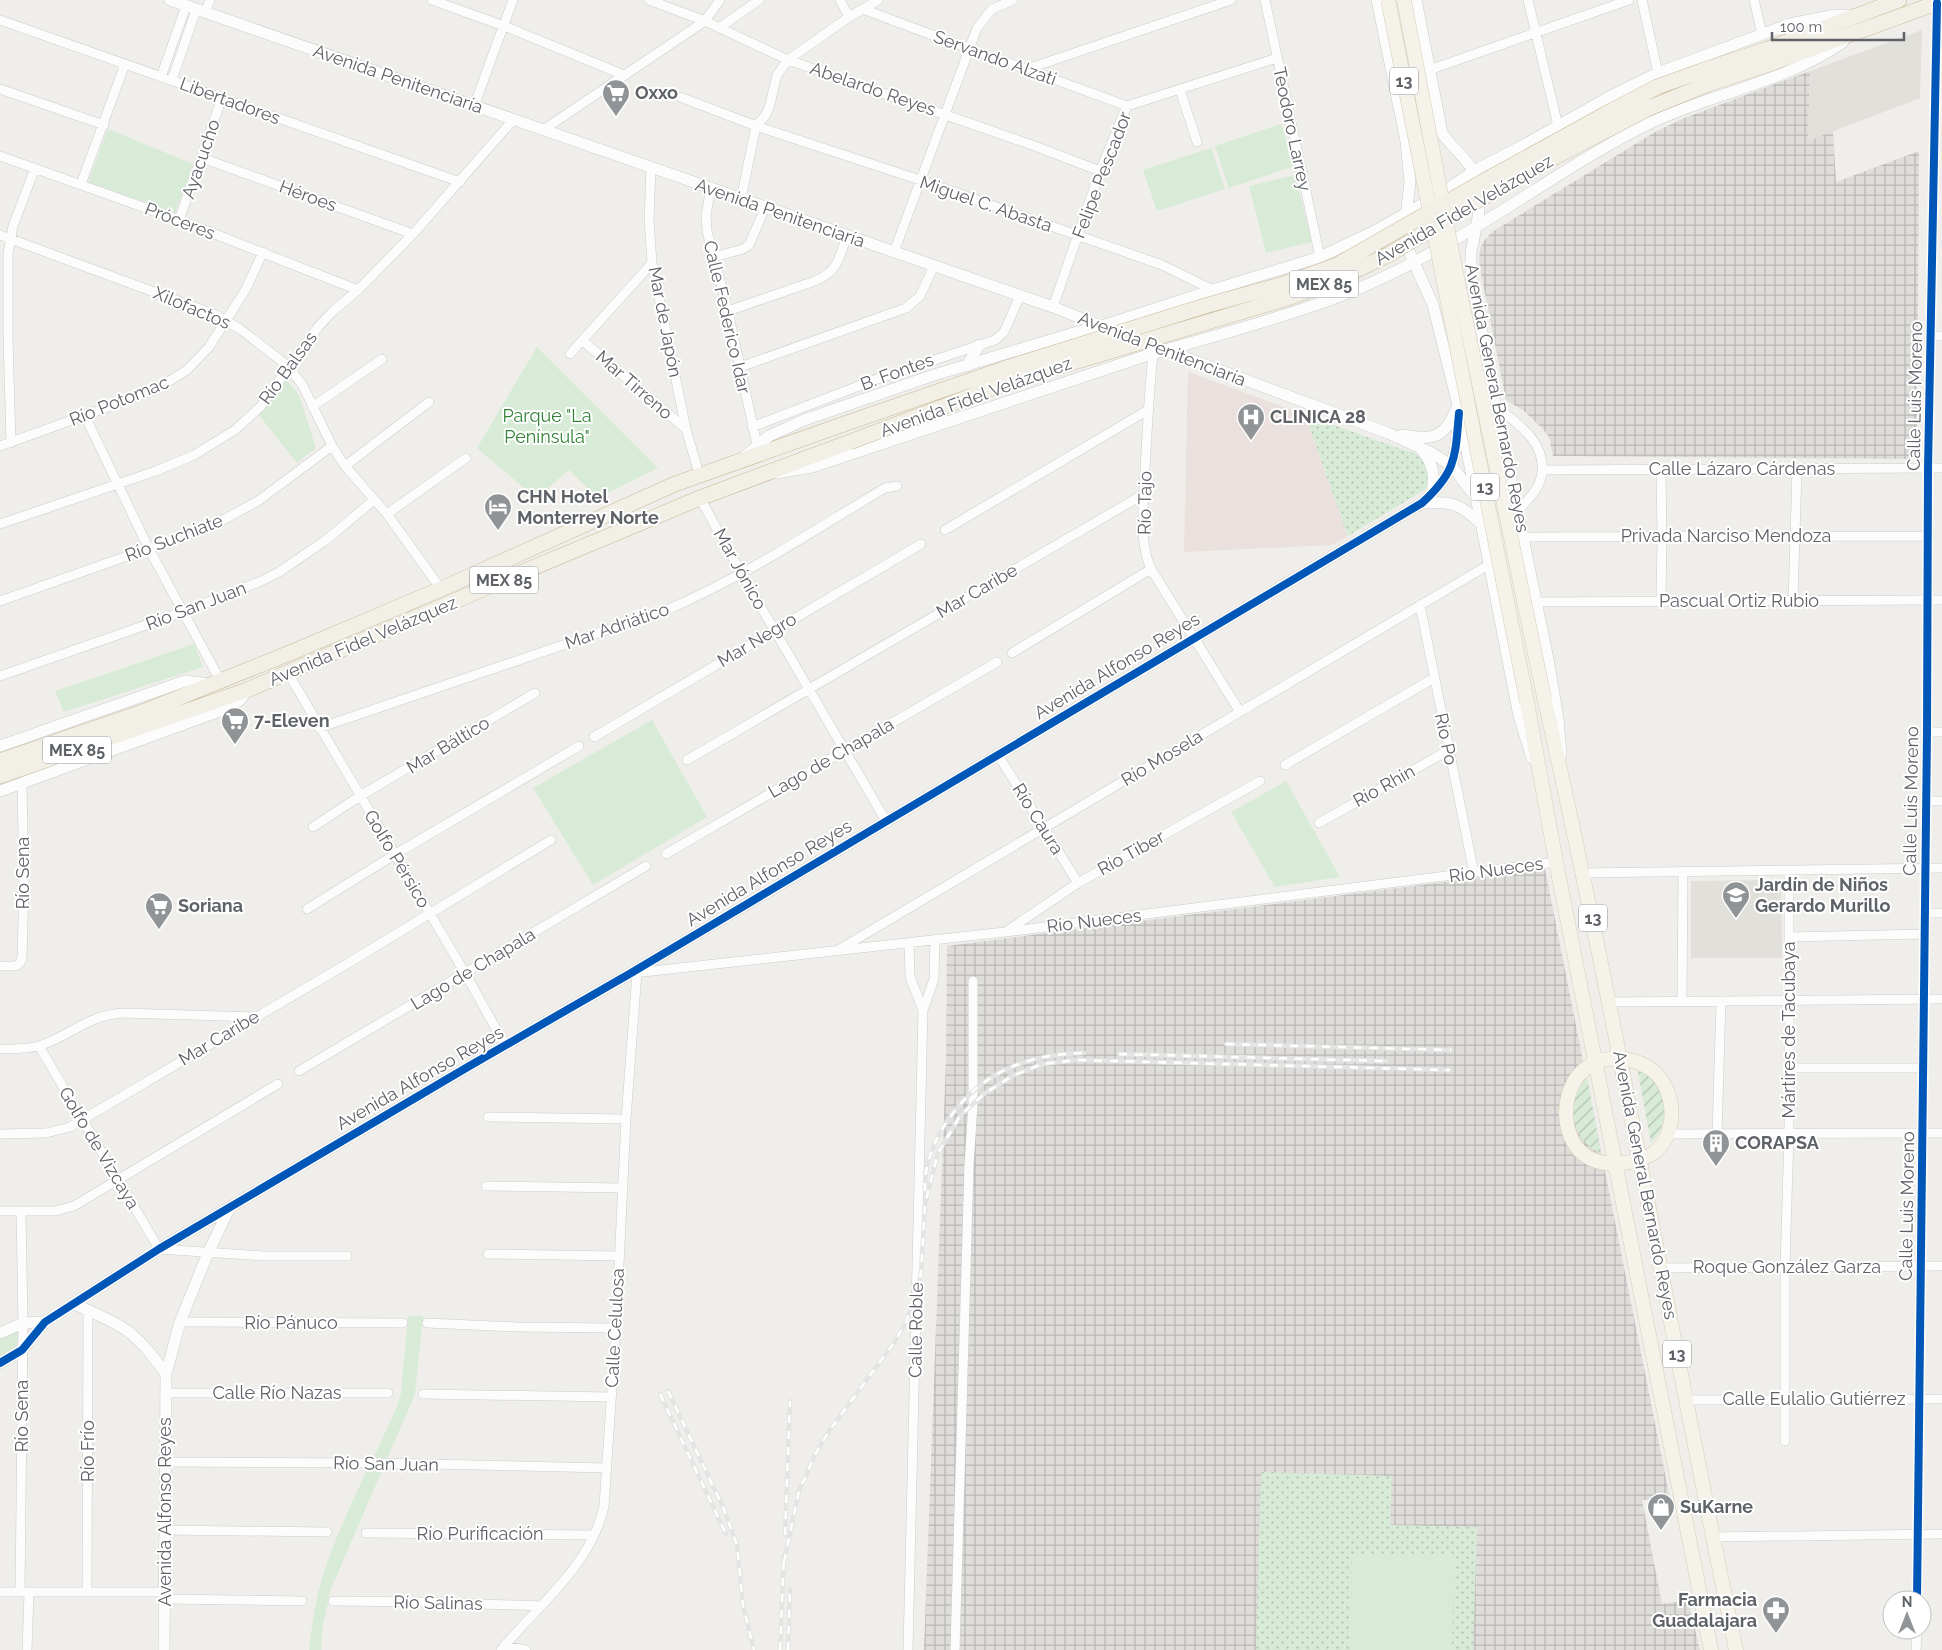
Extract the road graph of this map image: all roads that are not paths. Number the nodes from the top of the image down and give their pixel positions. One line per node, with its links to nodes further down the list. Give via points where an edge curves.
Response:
1 (170, 0): 24 (street, Avenida Penitenciaría)
2 (210, 0): 24 (street)
3 (432, 0): 29 (street)
4 (513, 0): 29 (street)
5 (649, 0): 28 (street, Abelardo Reyes)
6 (720, 0): 28 (street)
7 (759, 0): 30 (street)
8 (840, 0): 26 (street)
9 (878, 0): 23 (street)
10 (1013, 0): 34 (street, via 992,8 976,28)
11 (1231, 0): 40 (street)
12 (1265, 0): 36 (street, Teodoro Larrey)
13 (1377, 0): 59 (street, Avenida General Bernardo Reyes)
14 (1388, 0): 202 (main road, Avenida General Bernardo Reyes / 13, bridge)
15 (1404, 0): 199 (main road, Avenida General Bernardo Reyes / 13, bridge, via 1456,268)
16 (1416, 0): 41 (street)
17 (1528, 0): 31 (street)
18 (1629, 0): 31 (street)
19 (1642, 0): 42 (street)
20 (1754, 0): 32 (street)
21 (1893, 1): 25 (highway, Avenida Fidel Velázquez)
22 (1939, 2): 33 (highway, Avenida Fidel Velázquez); 39 (street, Calle Luis Moreno)
23 (863, 9): 26 (street); 34 (street, Servando Alzati)
24 (196, 10): 44 (street); 45 (street); 50 (street, Avenida Penitenciaría)
25 (1858, 16): 32 (street, via 1822,16); 35 (highway, Avenida Fidel Velázquez)
26 (849, 18): 37 (street)
27 (0, 20): 38 (street, Libertadores)
28 (706, 21): 30 (street, Abelardo Reyes); 43 (street)
29 (504, 26): 43 (street); 50 (street)
30 (719, 28): 37 (street, Abelardo Reyes)
31 (1534, 32): 41 (street); 56 (street)
32 (1762, 34): 42 (street)
33 (1851, 35): 35 (highway, Avenida Fidel Velázquez); 71 (street, via 1812,60 1652,122)
34 (968, 49): 40 (street, Servando Alzati); 52 (street)
35 (1769, 56): 132 (highway, Avenida Fidel Velázquez / MEX 85, bridge, via 1700,71 1657,88 1492,176 1337,265 1003,369); 141 (highway, Avenida Fidel Velázquez / MEX 85, bridge, via 1649,108 1555,157 1390,254 1326,284 1011,381)
36 (1277, 58): 47 (street, Felipe Pescador); 88 (street, Teodoro Larrey)
37 (788, 60): 52 (street, Abelardo Reyes); 55 (street, via 777,75 769,108)
38 (125, 64): 44 (street, Libertadores); 54 (street)
39 (1939, 68): 74 (street, Calle Luis Moreno)
40 (1027, 69): 51 (street, Servando Alzati)
41 (1429, 70): 58 (street)
42 (1658, 73): 56 (street)
43 (624, 75): 57 (street)
44 (161, 77): 45 (street, Libertadores)
45 (172, 80): 49 (street, Libertadores)
46 (0, 89): 54 (street)
47 (1180, 90): 51 (street, Felipe Pescador); 60 (street)
48 (680, 97): 55 (street, Miguel C. Abasta)
49 (222, 98): 63 (street, Ayacucho); 69 (street, Libertadores)
50 (474, 106): 53 (street, Avenida Penitenciaría)
51 (1127, 106): 66 (street, Felipe Pescador)
52 (945, 114): 66 (street, Abelardo Reyes); 68 (street)
53 (514, 120): 57 (street, Avenida Penitenciaría); 69 (street, Río Balsas)
54 (104, 125): 70 (street)
55 (756, 126): 68 (street, Miguel C. Abasta); 73 (street)
56 (1558, 126): 61 (street)
57 (543, 130): 64 (street, Avenida Penitenciaría)
58 (1442, 133): 59 (street, via 1429,148 1416,148); 67 (street)
59 (1406, 141): 76 (street, Avenida General Bernardo Reyes, via 1410,182)
60 (1197, 142)
61 (1524, 145): 67 (street); 71 (street, via 1518,155 1519,172 1527,181)
62 (0, 156): 65 (street, Próceres)
63 (202, 158): 77 (street, Ayacucho); 80 (street, Héroes)
64 (651, 167): 72 (street, Avenida Penitenciaría); 90 (street, Mar de Japón, via 649,220)
65 (35, 168): 70 (street, Próceres); 83 (street)
66 (1100, 171): 82 (street, Felipe Pescador)
67 (1474, 171): 76 (street); 78 (street, Avenida General Bernardo Reyes, via 1480,191)
68 (920, 180): 82 (street, Miguel C. Abasta); 86 (street)
69 (460, 182): 80 (street, Río Balsas)
70 (81, 184): 77 (street, Próceres)
71 (1543, 185): 78 (street)
72 (711, 188): 73 (street, Avenida Penitenciaría); 87 (street, Calle Federico Idar, via 706,222)
73 (741, 199): 75 (street, Avenida Penitenciaría)
74 (1938, 201): 104 (street, Calle Luis Moreno)
75 (765, 208): 81 (street, Avenida Penitenciaría); 87 (street, via 749,245)
76 (1407, 214): 84 (street); 89 (street, Avenida General Bernardo Reyes, via 1406,238)
77 (179, 220): 85 (street, Próceres)
78 (1476, 226): 89 (street); 96 (street, Avenida General Bernardo Reyes, via 1471,252)
79 (0, 234): 83 (street, Xilofactos)
80 (413, 234): 93 (street, Río Balsas)
81 (847, 236): 86 (street, Avenida Penitenciaría); 100 (street, via 835,268 828,275)
82 (1077, 236): 94 (street, Miguel C. Abasta, via 1162,265); 98 (street, Felipe Pescador)
83 (10, 238): 101 (street, Xilofactos); 126 (street)
84 (1347, 244): 88 (street); 92 (street, via 1361,254 1366,264 1363,281)
85 (263, 252): 93 (street, Próceres); 101 (street, Río Potomac, via 246,289)
86 (894, 252): 91 (street, Avenida Penitenciaría)
87 (714, 257): 100 (street, Calle Federico Idar)
88 (1320, 257): 94 (street)
89 (1414, 261): 92 (street); 97 (street, Avenida General Bernardo Reyes)
90 (652, 263): 106 (street); 124 (street, Mar de Japón)
91 (934, 266): 95 (street, Avenida Penitenciaría); 115 (street, via 920,296 906,308)
92 (1355, 289): 108 (street, via 1297,311)
93 (358, 290): 113 (street, Río Balsas, via 327,317)
94 (1213, 290): 99 (street)
95 (1020, 296): 98 (street, Avenida Penitenciaría); 107 (street, B. Fontes, via 1002,335)
96 (1475, 296): 97 (street, via 1464,286 1450,286 1438,294); 119 (street, Avenida General Bernardo Reyes)
97 (1433, 305): 120 (street, Avenida General Bernardo Reyes)
98 (1052, 307): 102 (street, Avenida Penitenciaría)
99 (1159, 308): 102 (street); 108 (street, via 1156,322 1160,334 1170,344)
100 (728, 311): 115 (street, Calle Federico Idar)
101 (226, 320): 113 (street, Xilofactos); 122 (street, Río Potomac, via 209,347 170,382)
102 (1102, 326): 103 (street); 109 (street, Avenida Penitenciaría)
103 (1074, 333): 114 (street); 116 (street, via 1093,338 1101,347 1105,360)
104 (1932, 336): 105 (street); 135 (street, Calle Luis Moreno)
105 (1942, 336)
106 (583, 341): 110 (street); 124 (street, Mar Tirreno)
107 (979, 345): 114 (street); 123 (street, B. Fontes, via 877,379)
108 (1180, 347): 109 (street)
109 (1166, 351): 111 (street); 125 (street, Avenida Penitenciaría)
110 (570, 354)
111 (1153, 354): 116 (street); 121 (street, Río Tajo)
112 (382, 359): 118 (street)
113 (288, 366): 118 (street, Xilofactos, via 303,386); 142 (street, Río Balsas, via 260,407 235,430 194,455)
114 (967, 366): 127 (street, via 804,420)
115 (740, 367): 123 (street, Calle Federico Idar)
116 (1101, 372): 141 (street, via 812,468)
117 (429, 402): 133 (street)
118 (312, 406): 129 (street, Xilofactos)
119 (1496, 406): 139 (street, via 1528,431 1538,449); 150 (street, Avenida General Bernardo Reyes)
120 (1459, 409): 125 (street, Avenida Penitenciaría, via 1437,437); 134 (street, Avenida Alfonso Reyes); 147 (street, Avenida General Bernardo Reyes)
121 (1148, 410): 144 (street, Río Tajo); 154 (street)
122 (85, 416): 126 (street, Río Potomac); 142 (street)
123 (752, 427): 127 (street, Calle Federico Idar)
124 (686, 429): 140 (street, Mar de Japón)
125 (1388, 433): 130 (street, Avenida Penitenciaría)
126 (11, 442): 128 (street, Río Potomac)
127 (757, 445): 132 (street)
128 (0, 446)
129 (332, 446): 133 (street, Xilofactos); 160 (street, Río Suchiate, via 238,513)
130 (1421, 448): 134 (street, Avenida Penitenciaría); 145 (street, via 1433,469)
131 (466, 458): 151 (street)
132 (743, 459): 140 (highway, Avenida Fidel Velázquez / MEX 85)
133 (345, 466): 148 (street, Xilofactos)
134 (1452, 466): 145 (street, Avenida Alfonso Reyes); 147 (street, Avenida Penitenciaría)
135 (1928, 468): 136 (street, Calle Lázaro Cárdenas); 138 (street, Calle Lázaro Cárdenas); 157 (street, Calle Luis Moreno)
136 (1942, 468)
137 (1661, 469): 138 (street, Calle Lázaro Cárdenas); 139 (street, Calle Lázaro Cárdenas); 155 (street)
138 (1798, 469): 156 (street)
139 (1542, 470): 150 (street, via 1539,484)
140 (699, 474): 164 (highway, Avenida Fidel Velázquez / MEX 85)
141 (762, 474): 146 (highway, Avenida Fidel Velázquez / MEX 85)
142 (117, 485): 152 (street, Río Balsas); 160 (street)
143 (897, 486): 163 (street, Mar Adriático, via 885,488)
144 (1144, 494): 162 (street, Río Tajo, via 1144,549); 181 (street, Mar Caribe)
145 (1431, 495): 149 (street, Avenida Alfonso Reyes)
146 (700, 498): 163 (street, Mar Jónico); 177 (highway, Avenida Fidel Velázquez / MEX 85)
147 (1476, 498): 153 (street, Avenida General Bernardo Reyes)
148 (374, 500): 151 (street, Xilofactos); 172 (street, Río San Juan, via 326,540 279,572)
149 (1422, 503): 153 (street, Avenida Alfonso Reyes, via 1456,504); 174 (street, Avenida Alfonso Reyes)
150 (1518, 511): 158 (street, Avenida General Bernardo Reyes)
151 (387, 514): 164 (street, Xilofactos)
152 (0, 524)
153 (1482, 524): 161 (street, Avenida General Bernardo Reyes)
154 (945, 530)
155 (1662, 536): 156 (street, Privada Narciso Mendoza); 158 (street, Privada Narciso Mendoza); 169 (street)
156 (1795, 536): 157 (street, Privada Narciso Mendoza); 166 (street)
157 (1929, 536): 167 (street, Calle Luis Moreno)
158 (1523, 537): 170 (street, Avenida General Bernardo Reyes)
159 (921, 544): 173 (street, Mar Negro)
160 (150, 549): 165 (street, Río Suchiate); 172 (street)
161 (1490, 564): 171 (street, Río Mosela); 202 (street, Avenida General Bernardo Reyes, via 1519,716)
162 (1151, 570): 174 (street, Río Tajo); 175 (street)
163 (741, 573): 173 (street, Mar Jónico); 186 (street, Mar Adriático, via 669,609)
164 (441, 589): 180 (highway, Avenida Fidel Velázquez / MEX 85)
165 (0, 600)
166 (1793, 600): 167 (street, Pascual Ortiz Rubio); 169 (street, Pascual Ortiz Rubio)
167 (1928, 600): 168 (street, Pascual Ortiz Rubio); 187 (street, Calle Luis Moreno)
168 (1942, 600)
169 (1661, 601): 170 (street, Pascual Ortiz Rubio)
170 (1536, 602): 199 (street, Avenida General Bernardo Reyes, via 1558,719)
171 (1420, 605): 179 (street, Río Po); 184 (street, Río Mosela)
172 (183, 612): 178 (street, Río San Juan); 180 (street)
173 (774, 630): 181 (street, Mar Jónico); 189 (street, Mar Negro)
174 (1194, 638): 184 (street, Río Tajo); 194 (street, Avenida Alfonso Reyes)
175 (1012, 653)
176 (997, 662): 192 (street, Lago de Chapala)
177 (288, 673): 182 (highway, Avenida Fidel Velázquez / MEX 85); 186 (street, Golfo Pérsico)
178 (0, 676)
179 (1434, 678): 193 (street, Río Po); 197 (street)
180 (215, 682): 185 (highway, Avenida Fidel Velázquez / MEX 85); 190 (street, via 185,681)
181 (809, 689): 192 (street, Mar Jónico); 195 (street, Mar Caribe)
182 (247, 690): 185 (highway, Avenida Fidel Velázquez / MEX 85); 201 (street, via 239,701 225,709)
183 (535, 693): 204 (street, Mar Báltico)
184 (1240, 712): 210 (street, Río Mosela)
185 (151, 717): 196 (highway, Avenida Fidel Velázquez / MEX 85); 198 (highway, Avenida Fidel Velázquez / MEX 85)
186 (319, 728): 204 (street, Golfo Pérsico)
187 (1927, 732): 188 (street); 205 (street, Calle Luis Moreno)
188 (1942, 732)
189 (594, 737)
190 (0, 746)
191 (579, 746): 213 (street)
192 (845, 750): 207 (street, Mar Jónico); 212 (street, Lago de Chapala)
193 (1449, 750): 208 (street, Río Rhin); 220 (street, Río Po)
194 (998, 755): 207 (street, Avenida Alfonso Reyes); 210 (street, Río Caura)
195 (687, 760)
196 (0, 761)
197 (1286, 765)
198 (0, 776)
199 (1563, 779): 221 (main road, Avenida General Bernardo Reyes / 13)
200 (1260, 781): 222 (street, Río Tiber)
201 (22, 783): 203 (street); 233 (street, Río Sena, via 23,950 16,966)
202 (1542, 783): 214 (main road, Avenida General Bernardo Reyes / 13)
203 (0, 791)
204 (360, 796): 209 (street, Mar Báltico); 213 (street, Golfo Pérsico)
205 (1926, 801): 206 (street); 216 (street, Calle Luis Moreno)
206 (1942, 801)
207 (886, 821): 234 (street, Avenida Alfonso Reyes)
208 (1319, 823)
209 (313, 827)
210 (1044, 828): 222 (street, Río Caura); 232 (street, Río Mosela)
211 (551, 840): 226 (street, Mar Caribe)
212 (666, 854)
213 (394, 855): 223 (street); 226 (street, Golfo Pérsico)
214 (1556, 862): 220 (street, Río Nueces); 249 (main road, Avenida General Bernardo Reyes / 13)
215 (646, 866): 235 (street, Lago de Chapala)
216 (1926, 868): 217 (street); 218 (street); 224 (street, Calle Luis Moreno)
217 (1942, 868)
218 (1789, 870): 219 (street); 229 (street, Mártires de Tacubaya)
219 (1683, 871): 221 (street); 242 (street)
220 (1474, 873): 227 (street, Río Nueces)
221 (1583, 873): 241 (main road, Avenida General Bernardo Reyes / 13)
222 (1078, 883): 227 (street, Río Tiber)
223 (307, 909)
224 (1925, 913): 225 (street); 228 (street, Calle Luis Moreno)
225 (1942, 913)
226 (430, 914): 235 (street, Golfo Pérsico); 244 (street, Mar Caribe)
227 (1005, 932): 230 (street, Río Nueces)
228 (1925, 934): 229 (street); 237 (street, Calle Luis Moreno)
229 (1789, 937): 239 (street, Mártires de Tacubaya)
230 (935, 939): 231 (street, Río Nueces); 243 (street, Calle Roble, via 934,979)
231 (909, 942): 232 (street, Río Nueces); 243 (street, Calle Roble, via 910,977)
232 (835, 952): 234 (street, Río Nueces)
233 (0, 966)
234 (634, 972): 245 (street, Avenida Alfonso Reyes); 255 (street, Calle Celulosa)
235 (465, 973): 245 (street, Golfo Pérsico); 252 (street, Lago de Chapala)
236 (973, 981): 323 (street, via 973,1104)
237 (1924, 999): 238 (street); 239 (street); 251 (street, Calle Luis Moreno)
238 (1942, 999)
239 (1790, 1000): 240 (street); 250 (street, Mártires de Tacubaya)
240 (1721, 1001): 242 (street); 262 (street)
241 (1610, 1002): 242 (street); 248 (main road, Avenida General Bernardo Reyes / 13)
242 (1682, 1002)
243 (922, 1010): 322 (street, Calle Roble)
244 (256, 1017): 246 (street, via 110,1014 87,1021); 256 (street, Mar Caribe)
245 (505, 1045): 268 (street, Avenida Alfonso Reyes)
246 (39, 1046): 247 (street); 256 (street, Golfo de Vizcaya)
247 (0, 1050)
248 (1620, 1058): 249 (main road); 261 (main road, via 1638,1062 1654,1071 1664,1084 1672,1109); 263 (main road, Avenida General Bernardo Reyes / 13)
249 (1596, 1062): 264 (main road, Avenida General Bernardo Reyes / 13); 264 (main road, via 1582,1072 1572,1086 1566,1102 1566,1120 1580,1152 1593,1161)
250 (1789, 1068): 251 (street); 257 (street, Mártires de Tacubaya)
251 (1924, 1068): 258 (street, Calle Luis Moreno)
252 (299, 1071)
253 (278, 1084): 265 (street)
254 (488, 1117): 255 (street)
255 (626, 1119): 267 (street, Calle Celulosa)
256 (82, 1120): 260 (street, Mar Caribe, via 46,1133); 265 (street, Golfo de Vizcaya)
257 (1790, 1133): 258 (street); 262 (street); 278 (street, Mártires de Tacubaya)
258 (1923, 1133): 259 (street); 276 (street, Calle Luis Moreno)
259 (1942, 1133)
260 (0, 1134)
261 (1667, 1134): 262 (street); 263 (main road, via 1652,1154)
262 (1717, 1134)
263 (1640, 1160): 264 (main road); 279 (main road, Avenida General Bernardo Reyes / 13)
264 (1616, 1164): 324 (main road, Avenida General Bernardo Reyes / 13)
265 (119, 1180): 270 (street, via 64,1210); 271 (street, Golfo de Vizcaya)
266 (486, 1186): 267 (street)
267 (622, 1188): 275 (street, Calle Celulosa)
268 (230, 1206): 271 (street, Avenida Alfonso Reyes); 272 (street, Avenida Alfonso Reyes)
269 (0, 1211): 270 (street)
270 (21, 1211): 284 (street, Río Sena)
271 (159, 1249): 272 (street); 280 (street, Avenida Alfonso Reyes)
272 (208, 1253): 274 (street); 283 (street, Avenida Alfonso Reyes)
273 (488, 1254): 275 (street)
274 (346, 1256)
275 (619, 1256): 287 (street, Calle Celulosa)
276 (1920, 1266): 277 (street, Roque González Garza); 278 (street, Roque González Garza); 296 (street, Calle Luis Moreno)
277 (1942, 1266)
278 (1785, 1267): 279 (street, Roque González Garza); 299 (street, Mártires de Tacubaya)
279 (1661, 1268): 298 (main road, Avenida General Bernardo Reyes / 13)
280 (73, 1303): 281 (street); 282 (street, Avenida Alfonso Reyes)
281 (88, 1311): 291 (street, via 130,1333); 313 (street, Río Frío)
282 (45, 1322): 284 (street); 289 (street, Avenida Alfonso Reyes)
283 (180, 1322): 285 (street, Río Pánuco); 291 (street, Avenida Alfonso Reyes)
284 (23, 1323): 288 (street); 289 (street, Río Sena)
285 (403, 1323)
286 (427, 1323): 287 (street)
287 (616, 1328): 295 (street, Calle Celulosa)
288 (0, 1333)
289 (22, 1350): 290 (street); 312 (street, Río Sena)
290 (0, 1363)
291 (166, 1374): 292 (street, Avenida Alfonso Reyes)
292 (165, 1393): 293 (street, Calle Río Nazas); 301 (street, Avenida Alfonso Reyes)
293 (388, 1394)
294 (423, 1394): 295 (street)
295 (611, 1397): 302 (street, Calle Celulosa)
296 (1919, 1399): 297 (street, Calle Eulalio Gutiérrez); 299 (street, Calle Eulalio Gutiérrez); 307 (street, Calle Luis Moreno)
297 (1942, 1399)
298 (1686, 1400): 299 (street, Calle Eulalio Gutiérrez); 309 (main road, Avenida General Bernardo Reyes / 13)
299 (1785, 1400): 300 (street, Mártires de Tacubaya)
300 (1785, 1441)
301 (164, 1462): 302 (street, Río San Juan); 303 (street, Avenida Alfonso Reyes)
302 (607, 1468): 306 (street, Calle Celulosa, via 604,1506)
303 (164, 1530): 304 (street); 314 (street, Avenida Alfonso Reyes)
304 (327, 1532)
305 (366, 1533): 306 (street, Río Purificación)
306 (594, 1534): 317 (street, Calle Celulosa, via 575,1565)
307 (1918, 1534): 308 (street); 309 (street); 310 (street, Calle Luis Moreno)
308 (1942, 1534)
309 (1712, 1537): 325 (main road, Avenida General Bernardo Reyes / 13)
310 (1917, 1590)
311 (0, 1592): 312 (street)
312 (25, 1592): 313 (street); 319 (street, Río Sena)
313 (87, 1592): 314 (street)
314 (164, 1595): 315 (street); 320 (street, Avenida Alfonso Reyes)
315 (302, 1601)
316 (333, 1602): 317 (street, Río Salinas)
317 (542, 1606): 318 (street, Calle Celulosa)
318 (503, 1648): 321 (street)
319 (27, 1650)
320 (164, 1650)
321 (526, 1650)
322 (908, 1650)
323 (955, 1650)
324 (1711, 1650)
325 (1736, 1650)

